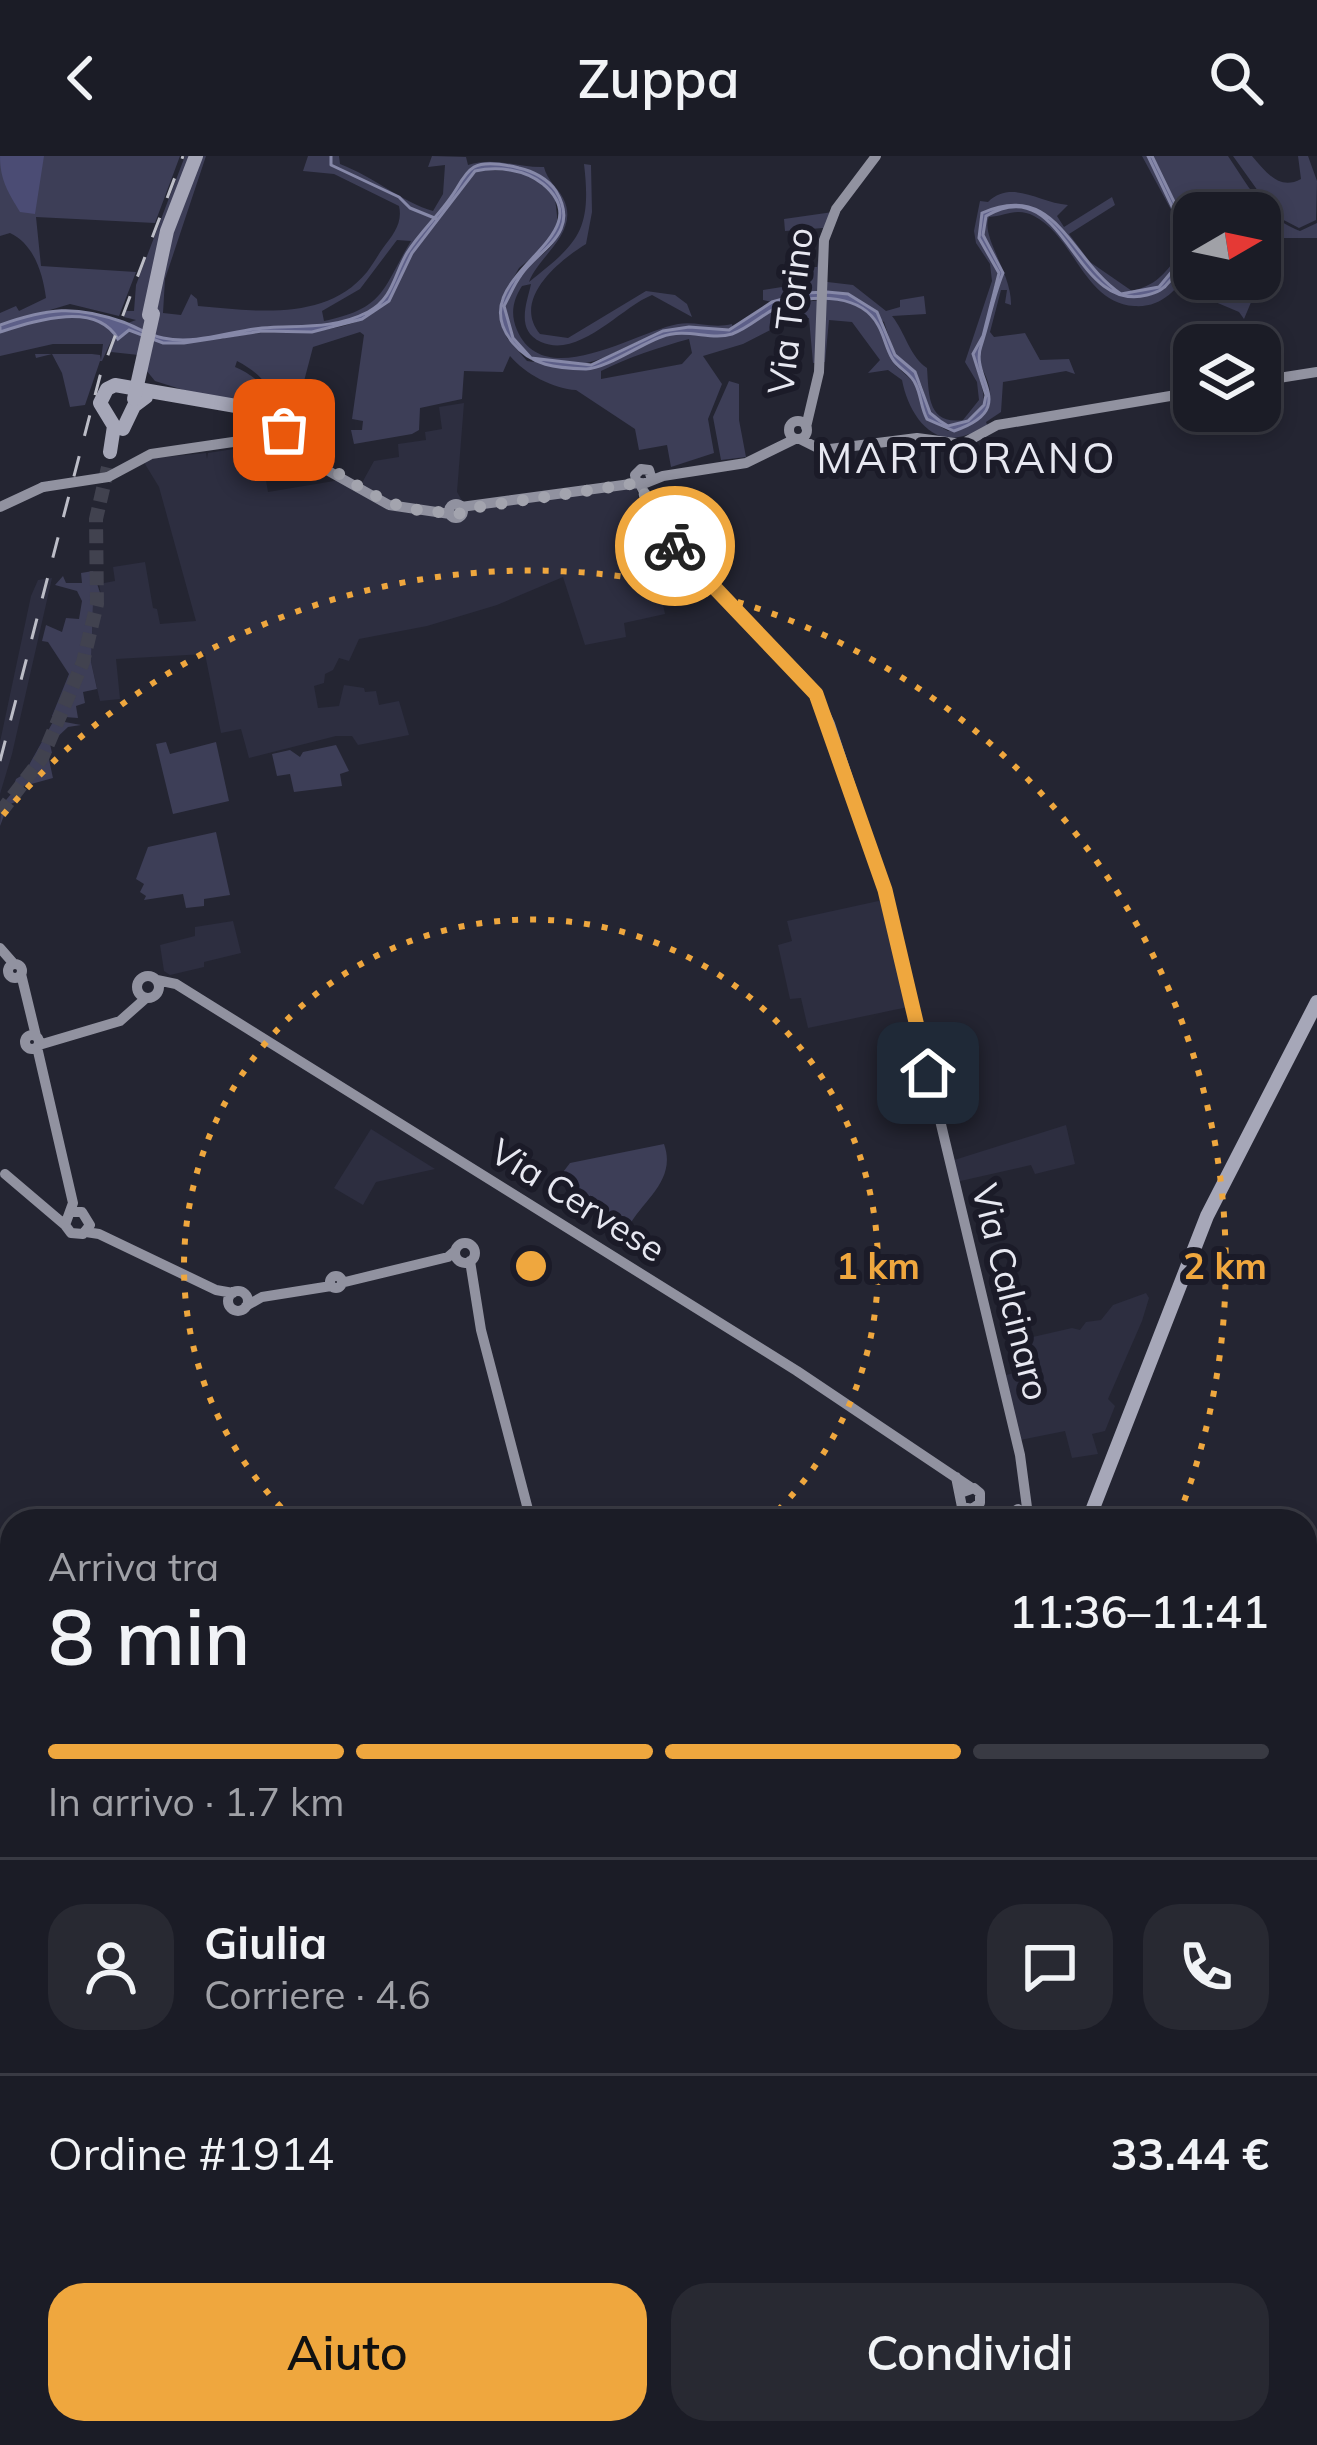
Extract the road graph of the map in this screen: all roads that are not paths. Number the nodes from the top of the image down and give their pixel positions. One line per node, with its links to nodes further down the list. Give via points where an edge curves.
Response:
1 (198, 156): 3 (highway)
2 (876, 156): 14 (main road, Via Torino, via 824,240 819,372)
3 (151, 314): 4 (highway, bridge); 7 (highway, bridge)
4 (144, 365): 7 (highway, bridge); 9 (highway, via 153,383)
5 (1317, 372): 6 (main road)
6 (1281, 378)
7 (134, 394): 11 (highway, via 121,415); 13 (highway); 16 (highway)
8 (1173, 396): 14 (main road, via 997,425 962,444 916,438 820,449)
9 (195, 397): 10 (highway); 11 (highway, via 115,385 101,398)
10 (217, 401): 12 (highway); 13 (highway, via 148,397)
11 (106, 415): 16 (highway, via 115,431)
12 (255, 426): 15 (main road); 15 (main road, via 279,415); 16 (main road)
13 (122, 429): 16 (highway)
14 (798, 431): 17 (main road, Via Torino, via 746,464)
15 (281, 440): 17 (main road, via 389,505 455,510)
16 (109, 466): 18 (main road, bridge)
17 (647, 479): 32 (main road, Via Calcinaro, via 662,526 686,559 816,694 830,724 885,890 1020,1455 1025,1494)
18 (0, 507)
19 (13, 968): 24 (main road)
20 (162, 984): 21 (main road); 21 (main road, via 145,977); 28 (main road, Via Cervese, via 294,1056 952,1472)
21 (142, 995): 24 (main road, via 120,1021)
22 (1317, 1002): 33 (highway, via 1207,1216)
23 (1317, 1015): 34 (highway, via 1212,1219)
24 (36, 1042): 26 (main road)
25 (5, 1178): 26 (main road)
26 (69, 1214): 27 (main road, via 88,1217); 27 (main road, via 74,1235)
27 (92, 1230): 29 (main road, via 238,1299 459,1258)
28 (969, 1500): 30 (main road); 31 (main road)
29 (528, 1509)
30 (964, 1509)
31 (993, 1509)
32 (1018, 1509)
33 (1096, 1509)
34 (1096, 1509)

